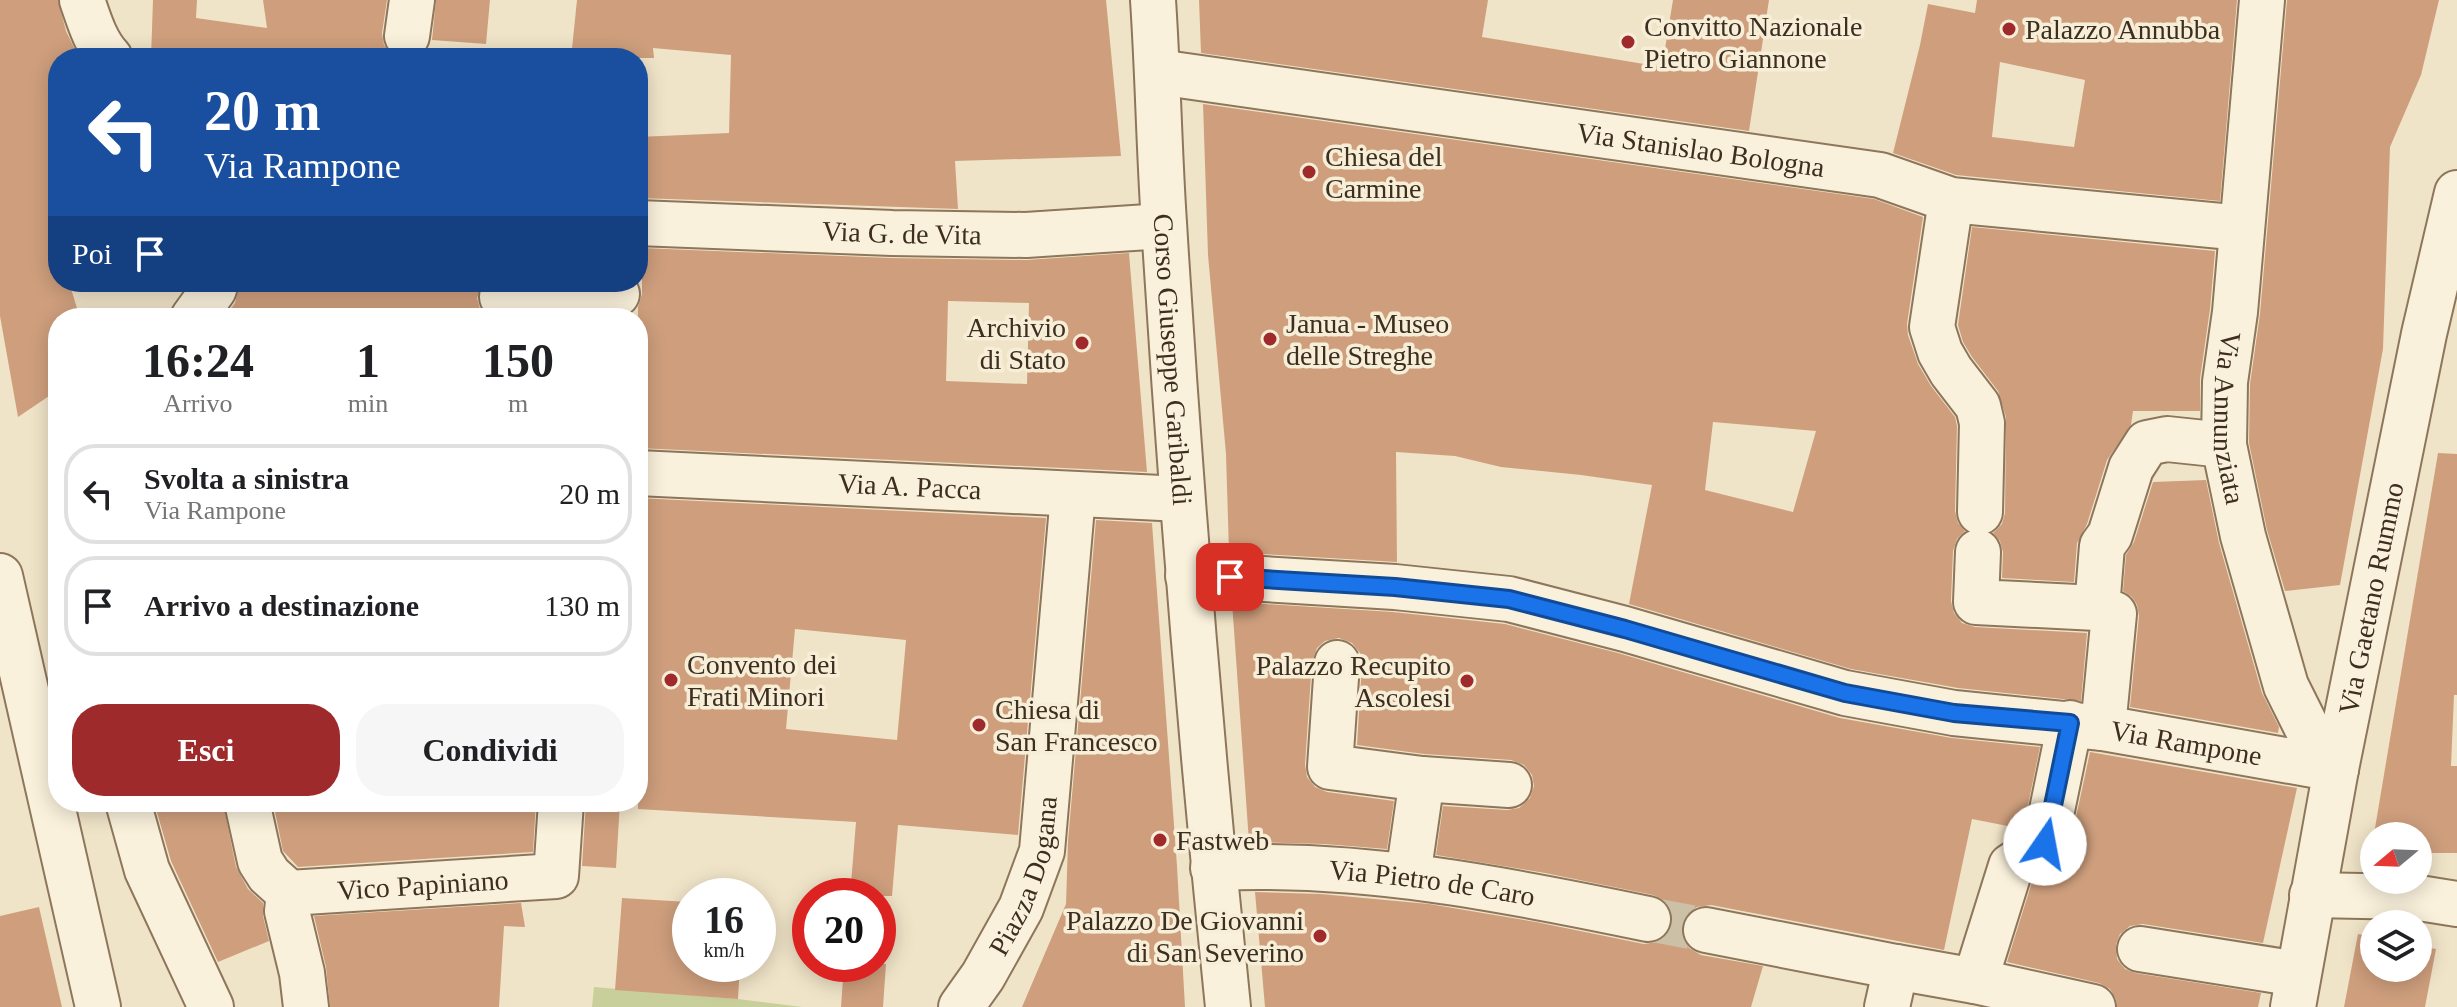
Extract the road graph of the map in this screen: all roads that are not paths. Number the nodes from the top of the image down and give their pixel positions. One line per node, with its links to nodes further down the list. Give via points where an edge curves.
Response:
1 (82, 0): 4 (street)
2 (1153, 0): 5 (street, Corso Giuseppe Garibaldi)
3 (2262, 0): 10 (street, Via Annunziata)
4 (102, 48)
5 (1158, 72): 7 (street, Via Stanislao Bologna, via 1880,175); 9 (street, Corso Giuseppe Garibaldi)
6 (2457, 193): 22 (street, Via Gaetano Rummo)
7 (1951, 200): 10 (street, Via Stanislao Bologna); 19 (street, via 1932,327 1940,352 1978,406 1982,423 1976,602)
8 (648, 223): 9 (street, Via G. de Vita, via 1026,235)
9 (1164, 226): 16 (street, Corso Giuseppe Garibaldi)
10 (2242, 228): 13 (street, Via Annunziata, via 2225,382)
11 (617, 294): 12 (street)
12 (502, 299)
13 (2224, 445): 19 (street, via 2167,439 2147,443 2131,468 2102,546); 22 (street, Via Annunziata, via 2243,536 2286,686 2310,734)
14 (648, 474): 15 (street, Via A. Pacca)
15 (1073, 495): 16 (street, Via A. Pacca); 44 (street, Piazza Dogana, via 1042,851 1021,908)
16 (1182, 499): 18 (street, Corso Giuseppe Garibaldi)
17 (0, 576): 25 (street)
18 (1188, 576): 21 (street, Via Rampone, via 1509,599 1845,693 1954,713); 30 (street, Corso Giuseppe Garibaldi)
19 (2097, 608): 21 (street, via 2114,614)
20 (1337, 663): 23 (street, via 1330,767)
21 (2087, 725): 22 (street, Via Rampone); 38 (street, via 2045,844 2011,866)
22 (2336, 769): 33 (street, Via Gaetano Rummo)
23 (1422, 779): 24 (street); 31 (street)
24 (1509, 785)
25 (48, 787)
26 (54, 812): 41 (street)
27 (131, 812): 42 (street, via 147,870)
28 (249, 812): 32 (street, via 260,861)
29 (560, 812): 32 (street, Vico Papiniano, via 556,876)
30 (1213, 868): 31 (street, Via Pietro de Caro); 45 (street, Corso Giuseppe Garibaldi)
31 (1408, 876): 35 (street, Via Pietro de Caro)
32 (289, 893): 43 (street, via 287,911)
33 (2312, 895): 34 (street, via 2413,897); 40 (street, Via Gaetano Rummo)
34 (2457, 904)
35 (1648, 919)
36 (1706, 930): 39 (street)
37 (2140, 949): 40 (street)
38 (1975, 981): 39 (street); 46 (street)
39 (1891, 987)
40 (2295, 991)
41 (98, 1007)
42 (211, 1007)
43 (306, 1007)
44 (961, 1007)
45 (1228, 1007)
46 (2093, 1007)

